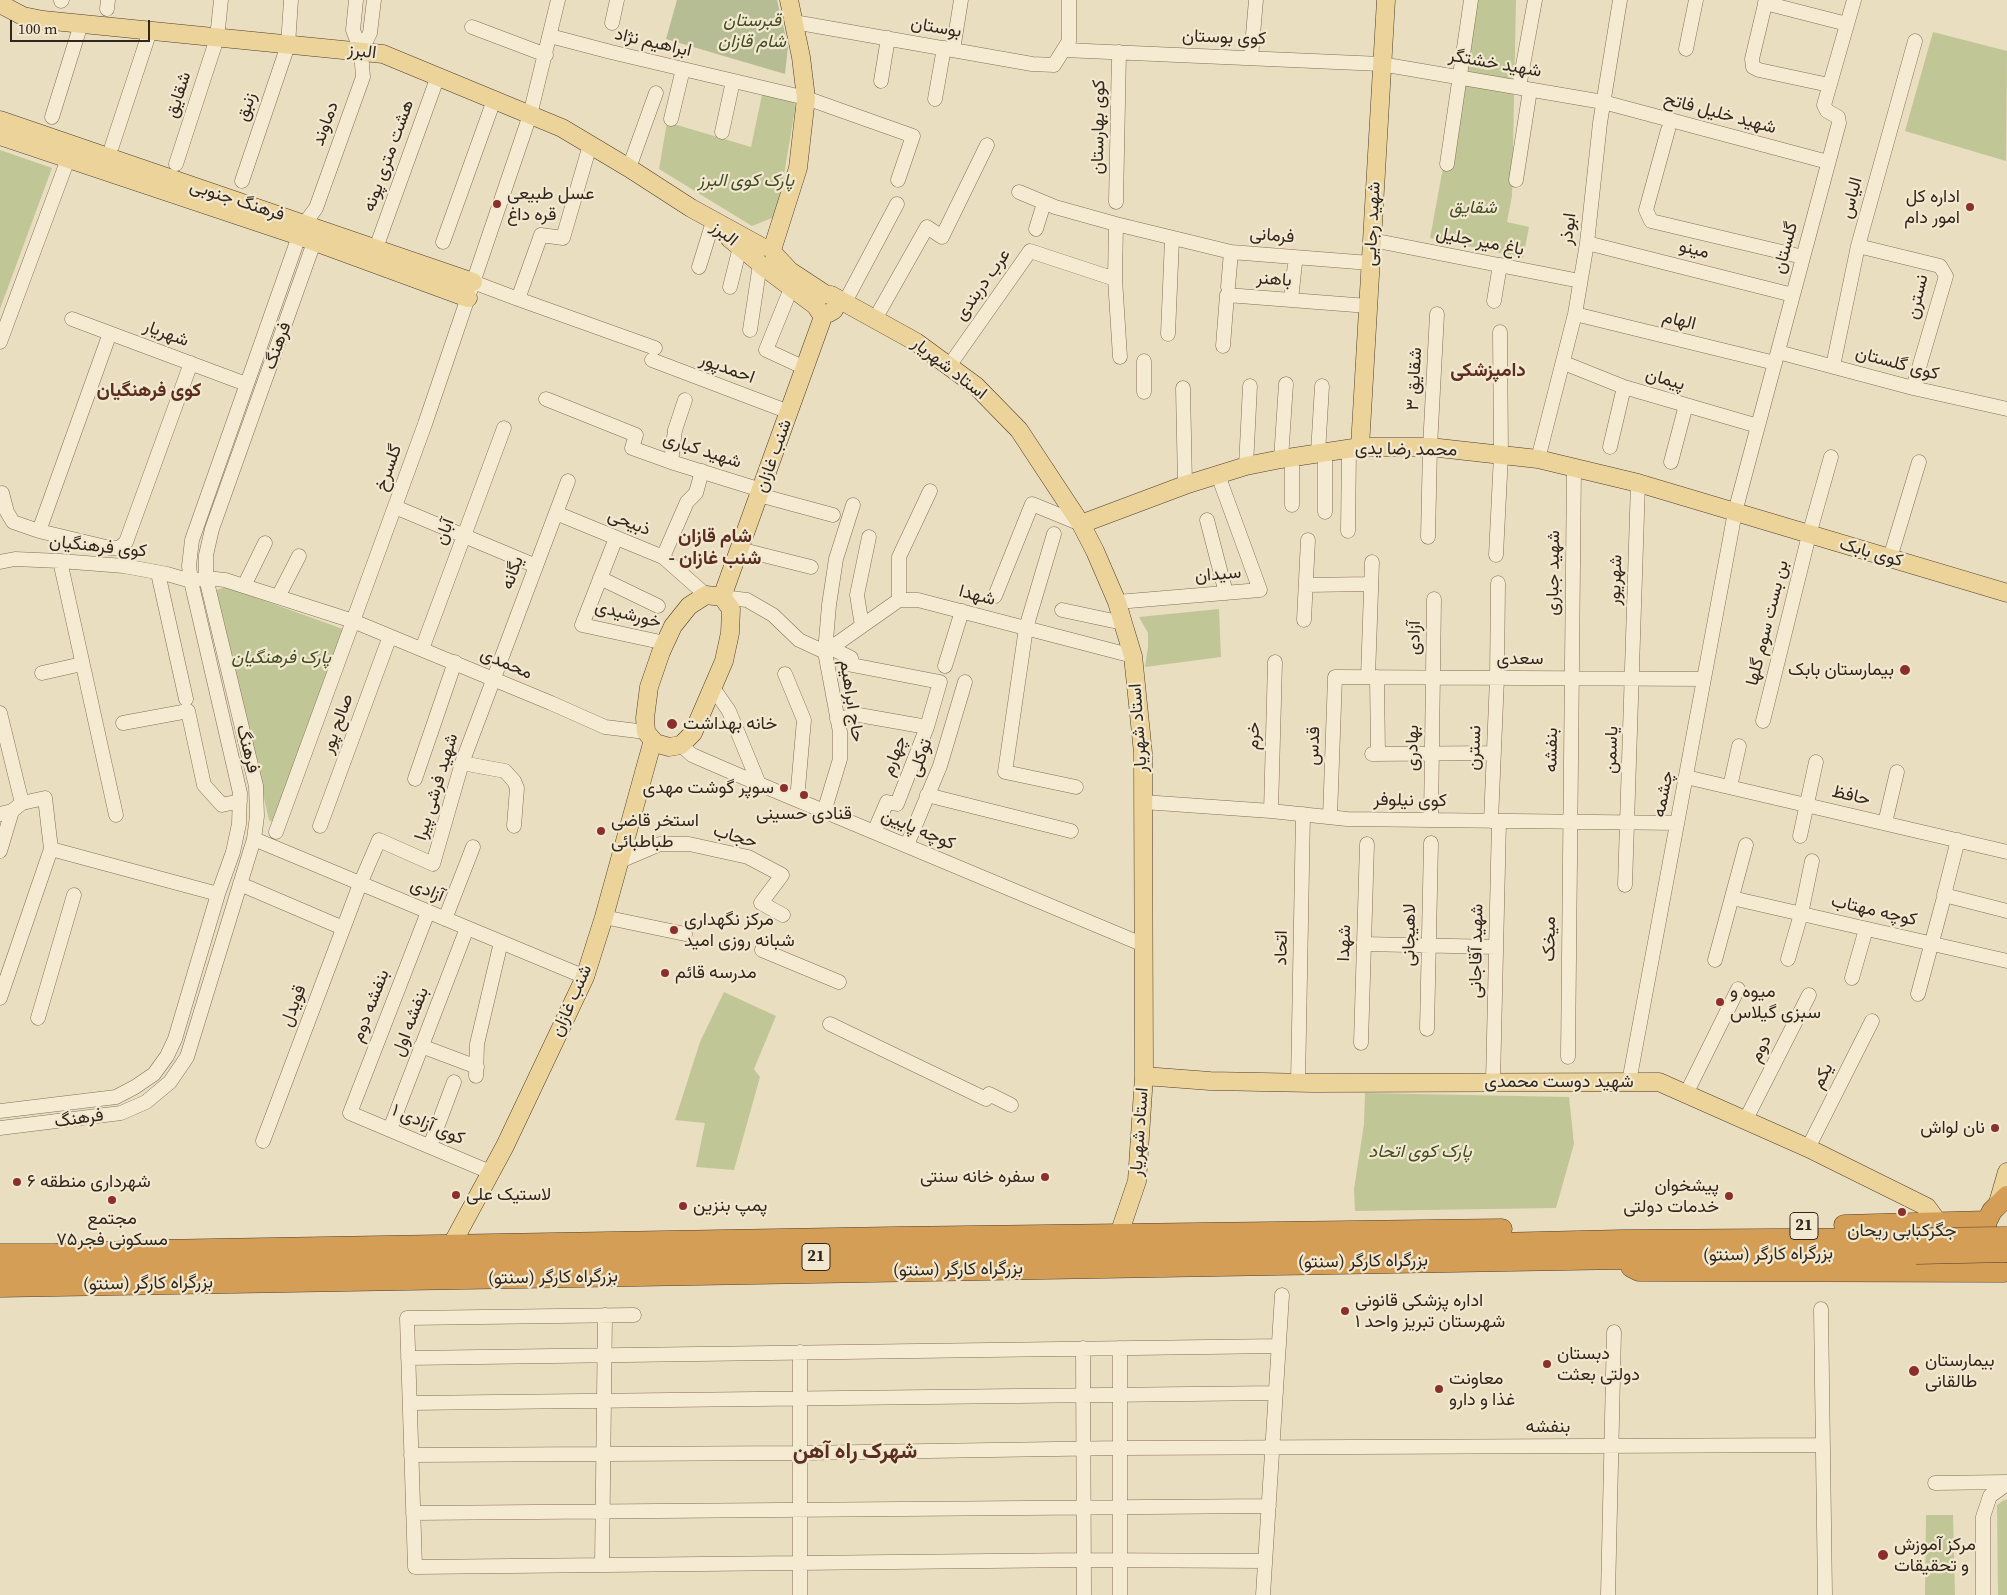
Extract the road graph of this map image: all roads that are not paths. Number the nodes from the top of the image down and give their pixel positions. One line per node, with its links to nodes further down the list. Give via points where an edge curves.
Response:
1 (221, 0): 26 (street)
2 (291, 0): 29 (street, زنبق)
3 (356, 0): 33 (street, via 353,30)
4 (374, 0): 33 (street, via 370,33)
5 (558, 0): 25 (street, گلسرخ)
6 (617, 0): 20 (street)
7 (789, 0): 19 (main road)
8 (961, 0): 30 (street)
9 (1069, 0): 32 (street, via 1069,41)
10 (1256, 0): 36 (street)
11 (1386, 0): 37 (main road, شهید رجایی)
12 (1471, 0): 40 (street)
13 (1535, 0): 44 (street)
14 (1620, 0): 49 (street, ابوذر)
15 (1696, 0): 31 (street)
16 (1854, 0): 22 (street, گلستان)
17 (1766, 2): 22 (street); 43 (street, via 1753,66 1759,70)
18 (0, 4): 21 (main road, البرز, via 23,16)
19 (794, 22): 27 (street, بوستان); 46 (main road)
20 (612, 23)
21 (81, 24): 24 (main road, البرز); 50 (street)
22 (1847, 24): 43 (street, گلستان)
23 (472, 27): 35 (street)
24 (150, 31): 26 (main road, البرز); 59 (street)
25 (550, 36): 35 (street, گلسرخ); 38 (street, ابراهیم نژاد)
26 (217, 38): 29 (main road, البرز); 62 (street, شقایق)
27 (888, 38): 30 (street, بوستان); 42 (street)
28 (1914, 41): 82 (street, الیاس)
29 (288, 46): 33 (main road, البرز); 67 (street, زنبق)
30 (949, 49): 32 (street, بوستان, via 1054,65); 47 (street)
31 (1686, 49)
32 (1064, 50): 34 (street, کوی بوستان)
33 (361, 51): 39 (main road, البرز, via 383,54); 72 (street, دماوند, via 363,77)
34 (1119, 52): 36 (street, کوی بوستان); 69 (street, کوی بهارستان)
35 (546, 54): 51 (street, گلسرخ)
36 (1252, 58): 37 (street, کوی بوستان)
37 (1381, 64): 40 (street, شهید خشتگر); 79 (main road, شهید رجایی)
38 (683, 69): 41 (street, ابراهیم نژاد); 52 (street)
39 (438, 76): 48 (main road, البرز); 84 (street, هشت متری پونه)
40 (1460, 77): 44 (street, شهید خشتگر); 63 (street)
41 (733, 81): 46 (street, ابراهیم نژاد); 55 (street)
42 (880, 81)
43 (1829, 84): 61 (street, گلستان, via 1825,109 1840,120)
44 (1524, 88): 49 (street, شهید خشتگر); 66 (street)
45 (656, 93): 64 (street)
46 (806, 98): 65 (street, ابراهیم نژاد, via 913,136); 86 (main road, via 798,168 780,228)
47 (935, 99)
48 (494, 100): 51 (main road, البرز); 80 (street)
49 (1603, 102): 61 (street, شهید خلیل فاتح); 81 (street, ابوذر)
50 (52, 116)
51 (530, 116): 57 (main road, البرز, via 562,128); 97 (street, گلسرخ)
52 (671, 119)
53 (0, 120): 60 (main road)
54 (1668, 130): 87 (street, via 1646,210 1651,221)
55 (722, 132)
56 (0, 136): 60 (main road)
57 (590, 145): 64 (main road, البرز); 99 (street, via 563,238 541,235)
58 (987, 145): 107 (street, via 942,237 927,227)
59 (112, 146)
60 (71, 153): 77 (main road); 112 (street)
61 (1828, 162): 87 (street, گلستان)
62 (176, 164)
63 (1447, 164)
64 (629, 168): 73 (main road, البرز)
65 (898, 180)
66 (1516, 180)
67 (242, 181)
68 (1019, 192): 70 (street, فرمانی)
69 (1116, 202)
70 (1044, 203): 74 (street, فرمانی); 76 (street)
71 (897, 204): 102 (street)
72 (316, 208): 77 (street, فرهنگ)
73 (691, 208): 75 (main road, البرز); 86 (main road, البرز)
74 (1116, 224): 78 (street, فرمانی); 92 (street)
75 (712, 225): 83 (main road, البرز); 91 (street)
76 (1036, 229)
77 (309, 233): 84 (main road); 97 (main road); 122 (street, فرهنگ); 138 (street, فرهنگ)
78 (1172, 239): 85 (street, فرمانی); 111 (street)
79 (1372, 240): 89 (main road, شهید رجایی); 90 (street, باغ میر جلیل)
80 (443, 242)
81 (1587, 243): 93 (street, ابوذر); 98 (street, مینو)
82 (1858, 246): 120 (street, الیاس); 128 (street, نسترن, via 1940,266 1944,270 1946,276)
83 (740, 247): 86 (main road, البرز); 95 (street)
84 (376, 248): 97 (main road)
85 (1231, 252): 89 (street, فرمانی); 96 (street)
86 (765, 255): 94 (main road, البرز); 102 (main road, البرز, via 790,271); 108 (street)
87 (1803, 257): 98 (street, گلستان)
88 (1295, 263): 100 (street)
89 (1370, 263): 103 (main road, شهید رجایی)
90 (1500, 265): 93 (street, باغ میر جلیل); 101 (street)
91 (699, 267)
92 (1116, 279): 114 (street); 119 (street, عرب دربندی, via 1030,251)
93 (1580, 281): 105 (street, ابوذر)
94 (792, 286): 102 (main road, البرز); 121 (street, via 766,350)
95 (730, 287)
96 (1228, 287)
97 (470, 290): 99 (street, احمدپور); 162 (street, گلسرخ)
98 (1793, 294): 115 (street, گلستان)
99 (518, 299): 134 (street, احمدپور)
100 (1292, 300): 103 (street, باهنر); 113 (street, باهنر, via 1228,295)
101 (1494, 301)
102 (828, 304): 107 (main road, استاد شهریار); 121 (main road, شنب غازان)
103 (1368, 306): 141 (main road, شهید رجایی)
104 (1437, 314): 139 (street, شقایق ۳)
105 (1575, 314): 115 (street, الهام); 118 (street, ابوذر)
106 (72, 319): 110 (street, شهریار)
107 (875, 319): 119 (main road, استاد شهریار, via 916,342)
108 (750, 330)
109 (1500, 332): 143 (street)
110 (110, 333): 117 (street, شهریار); 169 (street)
111 (1168, 334)
112 (0, 342)
113 (1223, 346)
114 (1120, 356)
115 (1776, 358): 120 (street, کوی گلستان); 135 (street, گلستان)
116 (1144, 361): 129 (street)
117 (191, 363): 122 (street, شهریار); 169 (street, via 126,542 119,548 110,548)
118 (1564, 363): 126 (street, پیمان); 146 (street, ابوذر)
119 (949, 366): 168 (main road, استاد شهریار, via 976,386 1019,430)
120 (1833, 366): 128 (street, کوی گلستان)
121 (805, 368): 134 (main road, شنب غازان)
122 (246, 384): 137 (street, فرهنگ)
123 (1286, 384): 145 (street)
124 (1250, 386): 150 (street)
125 (1322, 386): 142 (street)
126 (1624, 387): 132 (street, پیمان); 140 (street)
127 (1183, 388): 156 (street)
128 (1913, 388): 133 (street, کوی گلستان)
129 (1144, 392)
130 (546, 399): 147 (street, شهید کباری, via 636,435 632,448)
131 (685, 400): 147 (street, via 675,430)
132 (1686, 405): 135 (street, پیمان); 148 (street)
133 (2007, 409)
134 (789, 412): 158 (main road, شنب غازان)
135 (1758, 426): 164 (street, گلستان)
136 (504, 428): 173 (street, آبان)
137 (230, 432): 138 (street); 192 (street, فرهنگ, via 192,540)
138 (245, 437): 190 (street, فرهنگ, via 212,529 206,555)
139 (1430, 447): 141 (main road, محمد رضا یدی); 143 (main road, محمد رضا یدی); 175 (street, شقایق ۳)
140 (1610, 447)
141 (1355, 448): 142 (main road, محمد رضا یدی); 170 (street)
142 (1322, 453): 145 (main road, محمد رضا یدی); 163 (street)
143 (1501, 455): 146 (main road, محمد رضا یدی); 180 (street)
144 (1831, 457): 172 (street, بن بست سوم گلها)
145 (1287, 458): 150 (main road, محمد رضا یدی); 161 (street)
146 (1538, 459): 151 (main road, محمد رضا یدی)
147 (671, 462): 152 (street, شهید کباری)
148 (1672, 462)
149 (1919, 462): 183 (street)
150 (1246, 466): 153 (main road, محمد رضا یدی)
151 (1574, 468): 155 (main road, محمد رضا یدی); 228 (street, شهید جباری)
152 (702, 471): 158 (street, شهید کباری); 182 (street, via 696,493 687,502)
153 (1218, 475): 156 (main road, محمد رضا یدی); 197 (street, سیدان, via 1260,590)
154 (568, 481): 165 (street, یگانه)
155 (1638, 483): 164 (main road, محمد رضا یدی); 229 (street, شهریور)
156 (1185, 484): 168 (main road, محمد رضا یدی)
157 (930, 491): 203 (street, via 899,557)
158 (760, 492): 166 (street); 179 (main road, شنب غازان)
159 (2, 494): 169 (street, via 9,519)
160 (853, 505): 216 (street, حاج ابراهیم, via 836,559 829,605)
161 (1292, 505)
162 (395, 507): 173 (street); 209 (street, گلسرخ)
163 (1325, 512)
164 (1735, 512): 172 (main road, کوی بابک); 231 (street, چشمه)
165 (556, 513): 176 (street, ذبیحی); 187 (street, یگانه)
166 (833, 515)
167 (1208, 520): 197 (street)
168 (1081, 524): 200 (street, via 1032,504); 204 (main road, استاد شهریار)
169 (39, 531)
170 (1348, 531)
171 (1054, 534): 212 (street)
172 (1809, 534): 183 (main road, کوی بابک); 237 (street, بن بست سوم گلها)
173 (464, 536): 187 (street); 215 (street, آبان)
174 (869, 537): 211 (street, via 857,595)
175 (1428, 537)
176 (616, 538): 182 (street, ذبیحی); 191 (street, خورشیدی)
177 (1308, 540): 195 (street)
178 (265, 542): 196 (street)
179 (739, 549): 188 (street); 199 (main road, شنب غازان)
180 (1496, 555)
181 (299, 556): 201 (street)
182 (663, 557): 199 (street, ذبیحی)
183 (1890, 558): 198 (main road, کوی بابک)
184 (60, 561): 185 (street, کوی فرهنگیان, via 15,559); 189 (street, کوی فرهنگیان); 220 (street)
185 (0, 562)
186 (1372, 562): 194 (street)
187 (536, 566): 230 (street, یگانه)
188 (811, 567)
189 (158, 572): 192 (street, کوی فرهنگیان); 234 (street)
190 (206, 578): 192 (street); 196 (street, محمدی); 276 (street, فرهنگ, via 256,786)
191 (600, 578): 205 (street); 214 (street, خورشیدی, via 582,625)
192 (191, 581): 255 (street, فرهنگ)
193 (1498, 583): 227 (street, نسترن)
194 (1371, 584): 195 (street); 225 (street)
195 (1306, 585): 208 (street)
196 (244, 586): 201 (street, محمدی)
197 (1226, 593): 204 (street, سیدان)
198 (2007, 593)
199 (714, 596): 214 (main road, شنب غازان, via 689,606 673,626); 216 (street, via 747,600 773,615 799,640); 233 (main road, via 731,609 724,661)
200 (995, 596)
201 (278, 597): 209 (street, محمدی)
202 (1434, 599): 226 (street, آزادی)
203 (899, 600): 207 (street, شهدا, via 918,600); 211 (street)
204 (1117, 602): 210 (main road, استاد شهریار)
205 (658, 606)
206 (1062, 610): 210 (street)
207 (962, 611): 212 (street, شهدا); 221 (street)
208 (1304, 620)
209 (353, 621): 213 (street, محمدی); 273 (street, گلسرخ)
210 (1124, 623): 217 (main road, استاد شهریار)
211 (862, 626): 216 (street)
212 (1026, 628): 217 (street, شهدا); 251 (street, via 1005,772)
213 (390, 636): 215 (street, محمدی); 270 (street, صالح پور)
214 (665, 644): 240 (main road, شنب غازان, via 649,688 646,718)
215 (422, 649): 218 (street, محمدی)
216 (828, 650): 236 (street, حاج ابراهیم); 239 (street, چهارم, via 851,658 852,665 940,682)
217 (1133, 656): 256 (main road, استاد شهریار, via 1143,753)
218 (455, 662): 230 (street, محمدی); 249 (street)
219 (1275, 662): 259 (street, خرم)
220 (82, 664): 222 (street); 262 (street)
221 (945, 666)
222 (42, 673)
223 (785, 674): 254 (street, via 804,720)
224 (1335, 677): 225 (street, سعدی); 263 (street, قدس)
225 (1372, 677): 226 (street, سعدی); 243 (street, via 1375,754)
226 (1433, 677): 227 (street, سعدی); 243 (street, بهادری)
227 (1497, 678): 228 (street, سعدی); 244 (street, نسترن)
228 (1572, 678): 229 (street, سعدی); 266 (street, بنفشه)
229 (1632, 678): 231 (street, سعدی); 267 (street, یاسمن)
230 (494, 679): 240 (street, محمدی, via 605,727); 246 (street, شهید فرشی پیرا)
231 (1704, 679): 248 (street, چشمه)
232 (965, 682): 253 (street, توکلی)
233 (713, 688): 241 (main road, via 693,733); 250 (street, via 729,711)
234 (186, 699)
235 (0, 713): 258 (street)
236 (837, 719): 239 (street, via 859,715); 260 (street, حاج ابراهیم, via 840,759)
237 (1763, 721)
238 (123, 724): 255 (street, via 188,711 204,785 222,805)
239 (927, 727): 274 (street, چهارم, via 897,804 887,802)
240 (650, 736): 241 (main road, via 655,743 669,747); 286 (main road, شنب غازان)
241 (681, 745): 250 (street, کوچه پایین, via 692,755)
242 (1739, 746): 252 (street)
243 (1432, 753): 244 (street); 264 (street, بهادری)
244 (1493, 753): 265 (street, نسترن)
245 (1816, 762): 257 (street)
246 (462, 763): 271 (street, via 505,771 514,781 517,788); 289 (street, شهید فرشی پیرا, via 433,864 379,840)
247 (1897, 772): 269 (street)
248 (1686, 777): 252 (street, حافظ); 268 (street, چشمه)
249 (415, 779)
250 (759, 784): 254 (street, کوچه پایین)
251 (1076, 787)
252 (1730, 787): 257 (street, حافظ)
253 (928, 796): 272 (street); 281 (street, توکلی)
254 (797, 800): 260 (street, کوچه پایین)
255 (240, 801): 291 (street, فرهنگ, via 233,852)
256 (1143, 802): 259 (street, کوی نیلوفر); 308 (main road, استاد شهریار)
257 (1806, 805): 269 (street, حافظ); 275 (street)
258 (11, 809): 280 (street); 284 (street, via 45,798)
259 (1271, 811): 261 (street, کوی نیلوفر)
260 (824, 812): 274 (street, کوچه پایین)
261 (1303, 814): 263 (street, کوی نیلوفر); 335 (street, اتحاد)
262 (116, 815)
263 (1330, 817): 264 (street, کوی نیلوفر)
264 (1431, 820): 265 (street, کوی نیلوفر)
265 (1495, 821): 266 (street, کوی نیلوفر); 310 (street, شهید آقاجانی)
266 (1570, 822): 267 (street, کوی نیلوفر); 329 (street, میخک)
267 (1628, 822): 268 (street, کوی نیلوفر); 290 (street, یاسمن)
268 (1677, 823): 334 (street, چشمه)
269 (1884, 823): 277 (street, حافظ)
270 (320, 826)
271 (514, 826)
272 (1071, 830)
273 (276, 832)
274 (874, 832): 281 (street, کوچه پایین)
275 (1800, 836)
276 (254, 839): 288 (street, فرهنگ); 289 (street, آزادی)
277 (1958, 840): 285 (street, حافظ); 294 (street)
278 (1431, 843): 309 (street, لاهیجانی)
279 (1367, 844): 306 (street, شهدا)
280 (1, 845)
281 (906, 845): 308 (street, کوچه پایین)
282 (1746, 845): 293 (street)
283 (473, 847): 300 (street)
284 (50, 848): 291 (street); 321 (street)
285 (2007, 852)
286 (620, 861): 298 (street, حجاب, via 660,844 689,844 748,857 782,875 761,903); 299 (main road, شنب غازان)
287 (1812, 861): 297 (street)
288 (240, 884): 301 (street); 330 (street, فرهنگ)
289 (360, 884): 296 (street, آزادی); 301 (street, قویدل)
290 (1625, 885)
291 (218, 894): 328 (street, فرهنگ)
292 (74, 895): 322 (street)
293 (1732, 898): 297 (street, کوچه مهتاب); 313 (street)
294 (1943, 898): 295 (street); 307 (street)
295 (2007, 911)
296 (428, 912): 300 (street, آزادی); 339 (street, بنفشه دوم)
297 (1801, 914): 303 (street, کوچه مهتاب); 312 (street)
298 (783, 915)
299 (604, 917): 304 (street); 315 (main road, شنب غازان)
300 (445, 919): 302 (street, آزادی)
301 (343, 928): 343 (street, قویدل)
302 (467, 928): 305 (street, آزادی); 327 (street, بنفشه اول)
303 (1866, 929): 307 (street, کوچه مهتاب); 316 (street)
304 (685, 934)
305 (501, 942): 315 (street, آزادی); 327 (street, via 477,1044 477,1072)
306 (1364, 944): 309 (street); 326 (street, شهدا)
307 (1932, 944): 314 (street, کوچه مهتاب); 319 (street)
308 (1144, 945): 331 (main road, استاد شهریار)
309 (1429, 945): 310 (street); 325 (street, لاهیجانی)
310 (1496, 947): 333 (street, شهید آقاجانی)
311 (762, 950): 317 (street)
312 (1788, 959)
313 (1716, 960)
314 (2007, 961)
315 (585, 977): 346 (main road, شنب غازان)
316 (1852, 978)
317 (839, 982)
318 (1738, 989): 336 (street)
319 (1918, 994)
320 (1809, 995): 340 (street, دوم)
321 (0, 998)
322 (38, 1018)
323 (1872, 1021): 345 (street, یکم)
324 (830, 1024): 337 (street, via 986,1099 989,1094)
325 (1427, 1029)
326 (1361, 1043)
327 (422, 1046): 342 (street, بنفشه اول)
328 (168, 1056): 330 (street); 338 (street, فرهنگ, via 154,1074 116,1097)
329 (1568, 1057)
330 (182, 1065): 341 (street, فرهنگ, via 170,1082 146,1102 122,1113)
331 (1144, 1076): 335 (main road, شهید دوست محمدی); 351 (main road, استاد شهریار, via 1138,1182)
332 (454, 1082): 344 (street)
333 (1493, 1082): 334 (main road, شهید دوست محمدی); 335 (main road, شهید دوست محمدی)
334 (1629, 1082): 336 (main road, شهید دوست محمدی, via 1659,1082)
335 (1298, 1083)
336 (1686, 1094): 340 (main road, شهید دوست محمدی)
337 (1011, 1105)
338 (0, 1111)
339 (350, 1113): 342 (street, کوی آزادی ۱)
340 (1746, 1121): 345 (main road, شهید دوست محمدی)
341 (0, 1128)
342 (390, 1129): 344 (street, کوی آزادی ۱)
343 (263, 1141)
344 (430, 1146): 346 (street, کوی آزادی ۱)
345 (1808, 1148): 350 (main road, شهید دوست محمدی, via 1927,1207)
346 (490, 1172): 354 (main road, شنب غازان)
347 (2007, 1172): 348 (main road)
348 (2002, 1200): 349 (highway)
349 (1987, 1221): 350 (highway, 21); 359 (highway, via 1987,1249 1994,1262)
350 (1938, 1222): 356 (highway, 21, via 1692,1227); 361 (highway, via 1943,1230 1942,1258 1933,1269)
351 (1119, 1234): 353 (highway, via 1527,1229); 357 (highway)
352 (2007, 1237): 355 (highway, 21, bridge)
353 (1554, 1242): 356 (highway, بزرگراه کارگر (سنتو) / 21); 357 (highway, بزرگراه کارگر (سنتو) / 21, via 1160,1251)
354 (451, 1246): 357 (highway); 358 (highway)
355 (1915, 1246): 356 (highway, بزرگراه کارگر (سنتو) / 21); 359 (highway, 21, bridge)
356 (1618, 1249): 361 (highway, via 1639,1271); 362 (highway, بزرگراه کارگر (سنتو) / 21)
357 (685, 1251): 360 (highway, بزرگراه کارگر (سنتو) / 21)
358 (0, 1254)
359 (2006, 1266): 361 (highway)
360 (0, 1272)
361 (1925, 1272)
362 (0, 1287)
363 (1282, 1295): 368 (street)
364 (1821, 1308): 380 (street)
365 (605, 1315): 366 (street); 372 (street); 373 (street, via 407,1318)
366 (634, 1315)
367 (1614, 1332): 381 (street)
368 (1279, 1346): 370 (street); 374 (street)
369 (1083, 1348): 370 (street); 371 (street); 376 (street)
370 (1120, 1348): 375 (street)
371 (800, 1352): 372 (street); 377 (street)
372 (604, 1355): 373 (street); 378 (street)
373 (408, 1358): 379 (street)
374 (1276, 1393): 375 (street); 383 (street)
375 (1121, 1395): 376 (street); 382 (street)
376 (1083, 1396): 377 (street); 384 (street)
377 (800, 1399): 378 (street); 385 (street)
378 (604, 1401): 379 (street); 386 (street)
379 (410, 1403): 387 (street)
380 (1823, 1445): 381 (street, بنفشه); 406 (street)
381 (1611, 1446): 383 (street, بنفشه); 405 (street)
382 (1120, 1448): 383 (street, بنفشه); 384 (street, بنفشه); 392 (street)
383 (1273, 1448): 390 (street)
384 (1084, 1450): 385 (street, بنفشه); 391 (street)
385 (800, 1453): 386 (street, بنفشه); 393 (street)
386 (603, 1454): 387 (street, بنفشه); 394 (street)
387 (411, 1455): 395 (street)
388 (1935, 1483): 389 (street)
389 (2007, 1483): 407 (street, via 1990,1496 1983,1517)
390 (1269, 1506): 392 (street); 398 (street)
391 (1084, 1508): 392 (street); 393 (street); 396 (street)
392 (1120, 1508): 397 (street)
393 (800, 1510): 394 (street); 399 (street)
394 (603, 1511): 395 (street); 400 (street)
395 (413, 1513): 400 (street, via 415,1567)
396 (1084, 1560): 397 (street); 399 (street); 402 (street)
397 (1120, 1561): 398 (street); 403 (street)
398 (1266, 1561): 404 (street)
399 (800, 1563): 400 (street); 401 (street)
400 (602, 1565)
401 (800, 1595)
402 (1084, 1595)
403 (1120, 1595)
404 (1263, 1595)
405 (1608, 1595)
406 (1825, 1595)
407 (1983, 1595)

